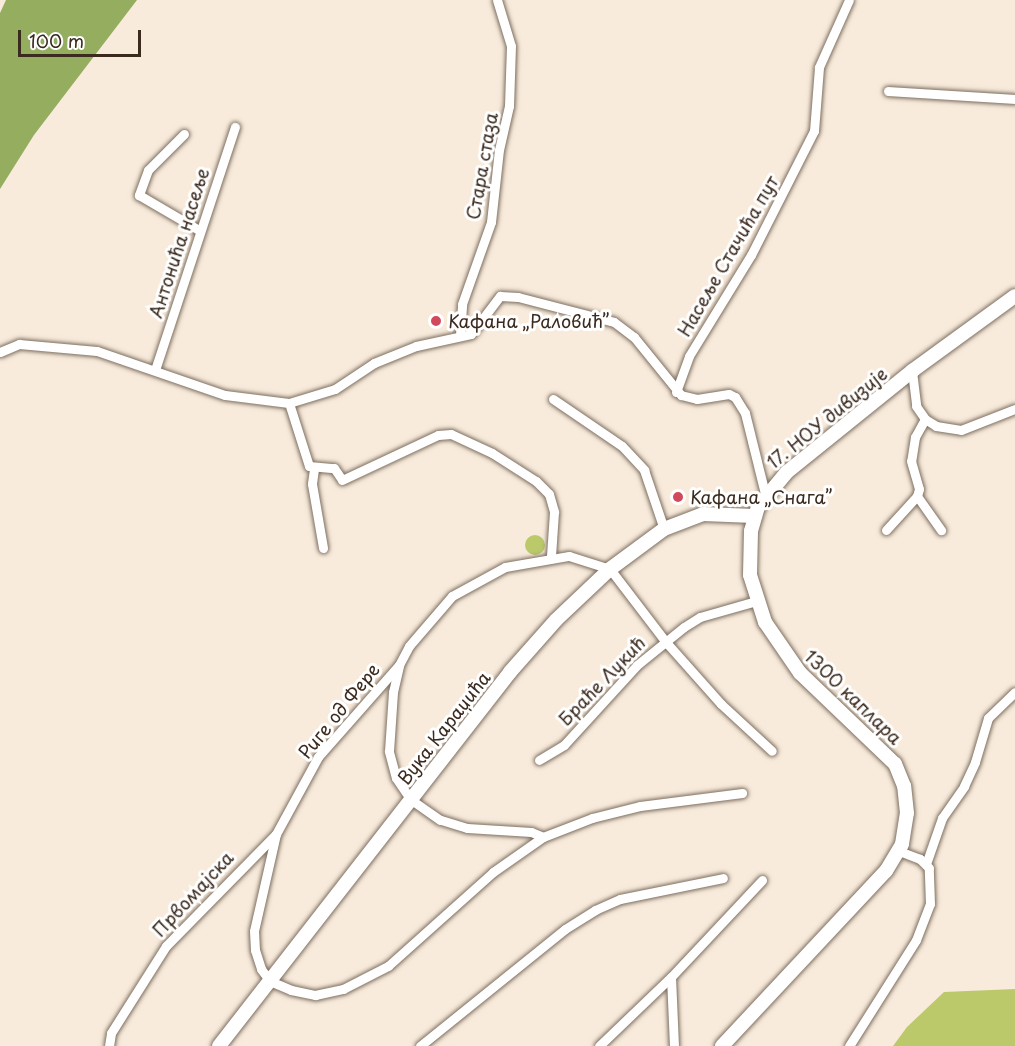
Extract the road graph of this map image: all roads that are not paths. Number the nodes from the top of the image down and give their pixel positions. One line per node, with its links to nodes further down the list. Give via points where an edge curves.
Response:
1 (497, 0): 9 (street, Стара стаза, via 511,46 509,106 499,150 491,222 462,304)
2 (849, 0): 13 (street, Насеље Стачића пут, via 819,67 814,131 751,255 689,356)
3 (888, 91): 4 (street)
4 (1015, 99)
5 (235, 128): 7 (street, Антонића насеље)
6 (184, 134): 7 (street, via 148,170 139,195)
7 (199, 230): 11 (street, Антонића насеље)
8 (1015, 296): 12 (street, 17. НОУ дивизије)
9 (460, 335): 13 (street, via 471,334 500,297 603,317 634,337); 15 (street, via 416,346 374,363 334,389)
10 (0, 352): 11 (street, via 19,344 97,351)
11 (155, 370): 15 (street, via 225,395)
12 (912, 371): 17 (street, 17. НОУ дивизије, via 916,406); 19 (street, 17. НОУ дивизије)
13 (676, 392): 19 (street, via 697,399 729,394 741,403)
14 (553, 399): 22 (street, via 622,446 644,470)
15 (289, 403): 18 (street, via 303,458)
16 (1015, 409): 17 (street, via 959,431)
17 (925, 419): 20 (street, via 911,453)
18 (314, 469): 25 (street, via 312,484); 26 (street, via 334,468 342,480 438,435 451,434 492,453 544,488 554,512)
19 (765, 494): 21 (street, 1300 каплара)
20 (917, 495): 23 (street); 24 (street)
21 (754, 516): 22 (street, Вука Караџића, via 703,514); 28 (street, 1300 каплара, via 750,566)
22 (664, 529): 27 (street, Вука Караџића)
23 (886, 530)
24 (941, 530)
25 (323, 549)
26 (551, 556): 27 (street, via 569,556); 30 (street, via 505,567 452,596 409,646)
27 (610, 569): 29 (street); 35 (street, Вука Караџића, via 517,664)
28 (756, 601): 29 (street, Браће Лукић, via 700,617); 38 (street, 1300 каплара, via 793,665 895,764 903,780 907,805)
29 (665, 641): 32 (street, via 721,704); 33 (street, Браће Лукић, via 637,665 564,745)
30 (399, 665): 35 (street, via 388,751 396,778); 36 (street, Риге од Фере, via 318,757)
31 (1015, 692): 39 (street, via 988,718 972,768 942,818)
32 (772, 751)
33 (539, 760)
34 (742, 794): 37 (street, via 640,806)
35 (411, 800): 37 (street, via 440,820 467,828 531,832); 43 (street, Вука Караџића)
36 (276, 834): 43 (street, Риге од Фере, via 254,931 261,969); 44 (street, Првомајска, via 166,946 111,1033)
37 (543, 837): 43 (street, via 493,872 388,966 352,985 315,995)
38 (899, 851): 39 (street); 49 (street, 1300 каплара, via 886,871)
39 (926, 864): 50 (street, via 932,876 932,895 920,933)
40 (723, 878): 46 (street, via 620,899 595,910)
41 (762, 880): 42 (street)
42 (672, 977): 47 (street); 48 (street)
43 (270, 981): 45 (street, Вука Караџића)
44 (110, 1046)
45 (219, 1046)
46 (420, 1046)
47 (599, 1046)
48 (674, 1046)
49 (722, 1046)
50 (849, 1046)

